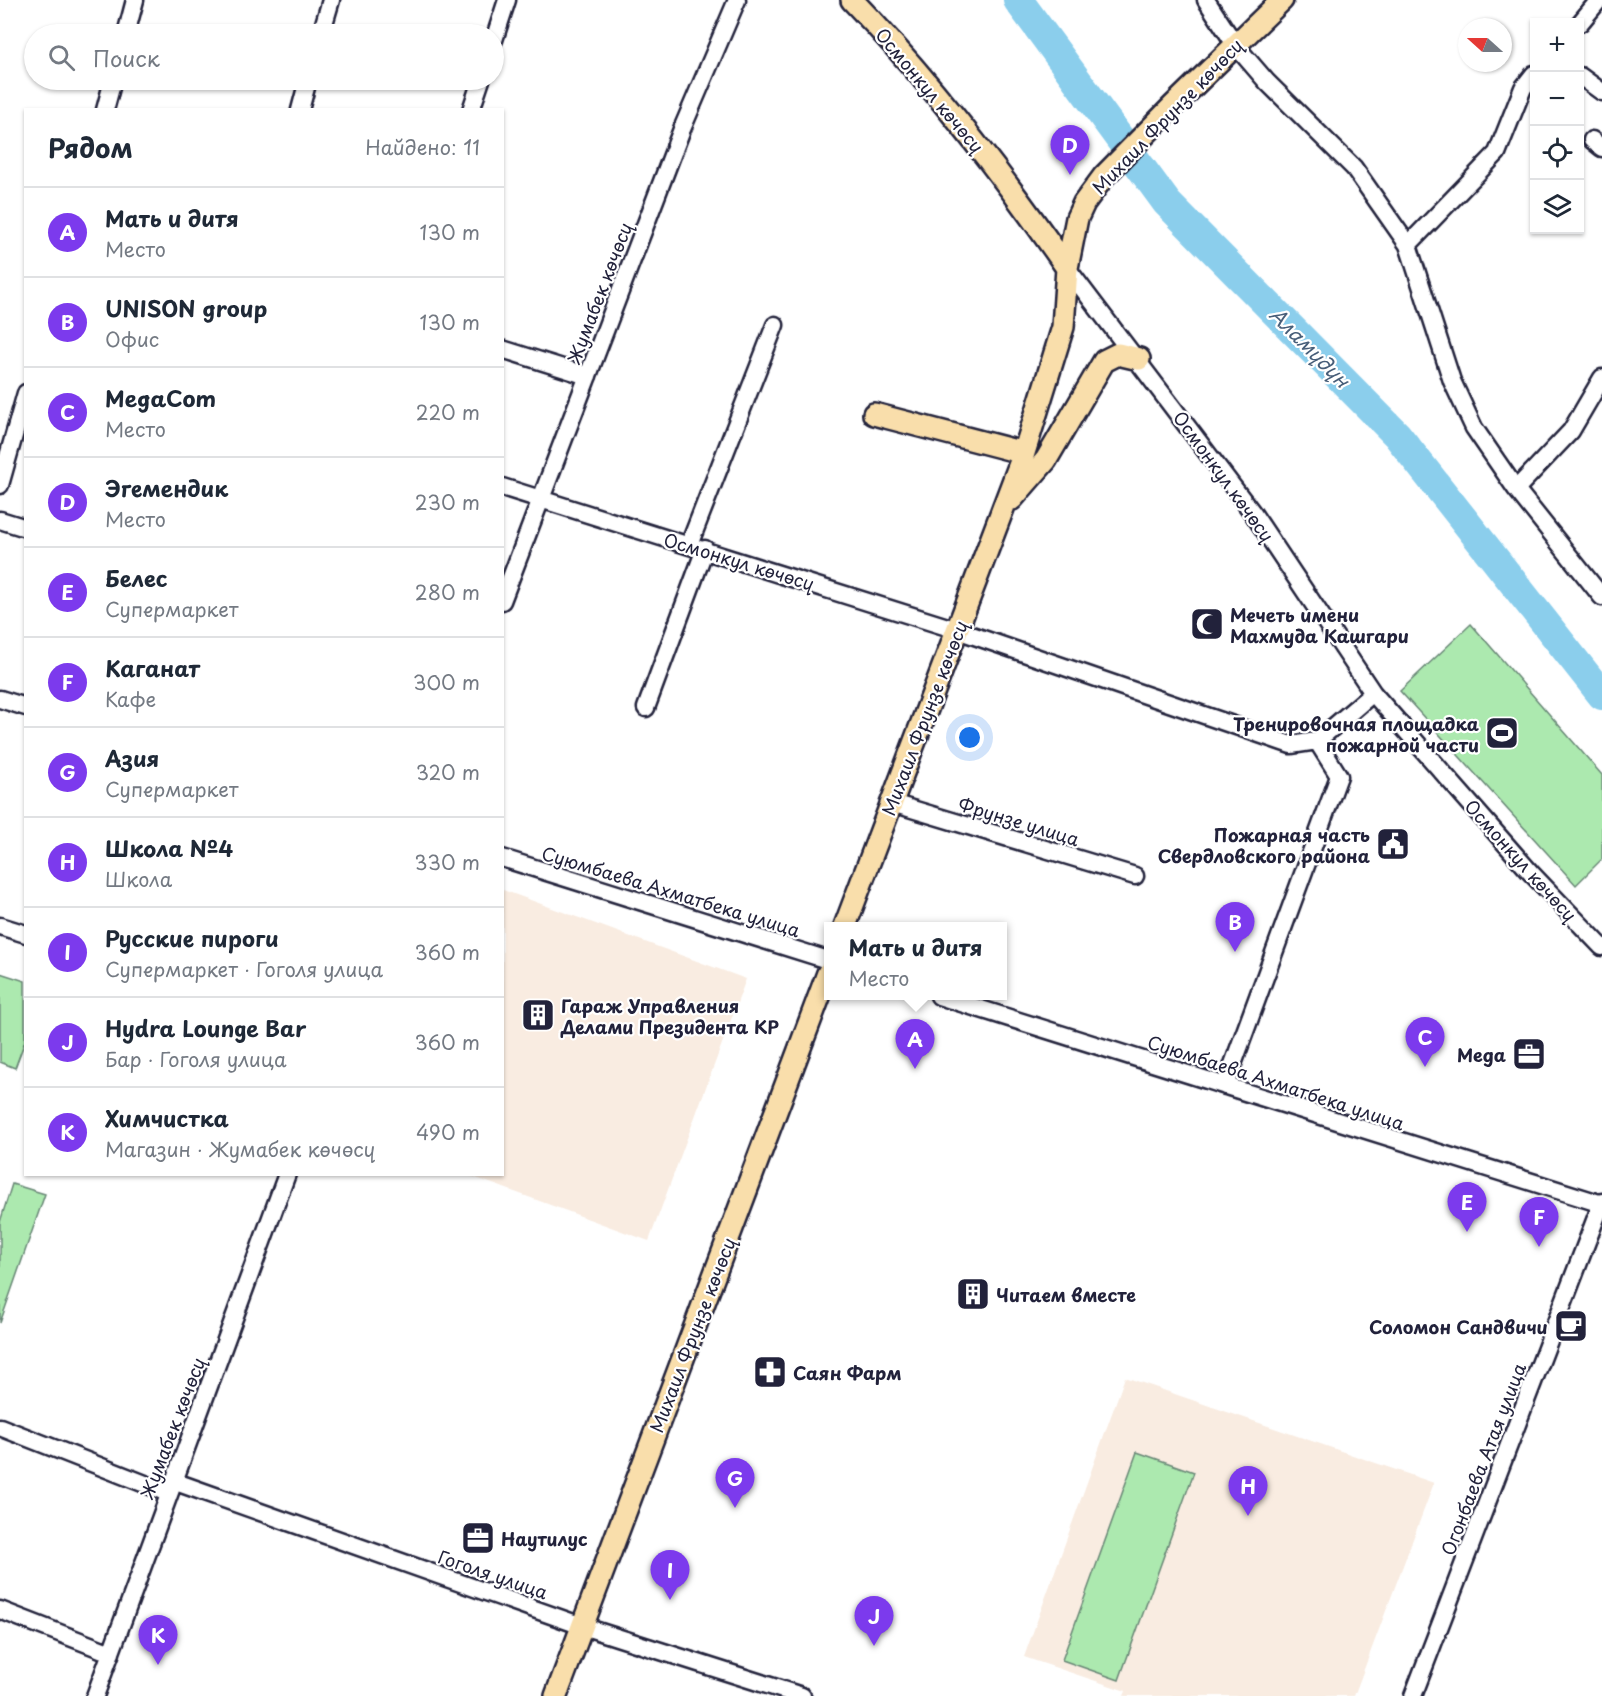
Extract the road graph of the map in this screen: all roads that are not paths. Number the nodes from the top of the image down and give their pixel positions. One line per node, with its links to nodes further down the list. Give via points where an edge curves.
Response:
1 (135, 0): 10 (street)
2 (331, 0): 11 (street)
3 (507, 0): 12 (street)
4 (737, 0): 28 (street, Жумабек көчөсү, via 682,129)
5 (852, 0): 24 (main road, Осмонкул көчөсү, via 931,87)
6 (1206, 0): 13 (street)
7 (1282, 0): 13 (main road, Михаил Фрунзе көчөсү)
8 (1599, 0): 9 (street)
9 (1584, 18)
10 (129, 24)
11 (324, 24)
12 (499, 24)
13 (1236, 46): 23 (street, via 1354,168); 24 (main road, Михаил Фрунзе көчөсү, via 1104,176 1077,218)
14 (1530, 79): 23 (street, via 1497,153)
15 (1584, 79): 19 (street)
16 (110, 90): 20 (street)
17 (305, 90): 21 (street)
18 (478, 90): 22 (street)
19 (1602, 92)
20 (106, 108)
21 (301, 108)
22 (472, 108)
23 (1408, 245): 35 (street, via 1452,381 1474,428)
24 (1067, 268): 27 (street, Осмонкул көчөсү); 32 (main road, Михаил Фрунзе көчөсү, via 1063,327)
25 (775, 325): 40 (street)
26 (504, 350): 28 (street)
27 (1139, 360): 37 (main road, Михаил Фрунзе көчөсү, via 1118,354 1104,361 1046,460); 44 (street, Осмонкул көчөсү, via 1252,512)
28 (588, 376): 36 (street, Жумабек көчөсү)
29 (1602, 378): 35 (street, via 1571,431)
30 (24, 400): 33 (street)
31 (874, 414): 32 (main road)
32 (1024, 453): 37 (main road, Михаил Фрунзе көчөсү)
33 (0, 485)
34 (504, 488): 36 (street, Осмонкул көчөсү)
35 (1516, 489): 42 (street)
36 (541, 500): 40 (street, Осмонкул көчөсү); 41 (street, Жумабек көчөсү)
37 (1004, 509): 43 (main road, Михаил Фрунзе көчөсү)
38 (0, 520): 39 (street)
39 (24, 527)
40 (697, 547): 43 (street, Осмонкул көчөсү); 47 (street)
41 (504, 596)
42 (1602, 597)
43 (957, 630): 48 (street, Осмонкул көчөсү, via 1291,745); 49 (main road, Михаил Фрунзе көчөсү)
44 (1373, 693): 48 (street); 55 (street, Осмонкул көчөсү, via 1531,873)
45 (0, 699): 46 (street)
46 (24, 706)
47 (646, 708)
48 (1317, 741): 59 (street, via 1338,776)
49 (892, 803): 51 (street, Фрунзе улица); 52 (main road, Михаил Фрунзе көчөсү)
50 (504, 859): 56 (street, Суюмбаева Ахматбека улица)
51 (1135, 876)
52 (848, 922)
53 (0, 926): 54 (street)
54 (24, 933)
55 (1602, 946)
56 (824, 959)
57 (824, 984): 65 (main road, Михаил Фрунзе көчөсү)
58 (952, 1000): 59 (street, Суюмбаева Ахматбека улица)
59 (1225, 1086): 61 (street, Суюмбаева Ахматбека улица)
60 (286, 1176): 63 (street, Жумабек көчөсү)
61 (1602, 1203): 70 (street, Огонбаева Атая улица)
62 (1, 1433): 63 (street, Гоголя улица)
63 (170, 1487): 65 (street, Гоголя улица); 66 (street, Жумабек көчөсү)
64 (0, 1610): 66 (street)
65 (582, 1626): 68 (main road, Михаил Фрунзе көчөсү); 69 (street, Гоголя улица)
66 (111, 1653): 67 (street, Жумабек көчөсү)
67 (95, 1696)
68 (556, 1696)
69 (802, 1696)
70 (1413, 1696)

